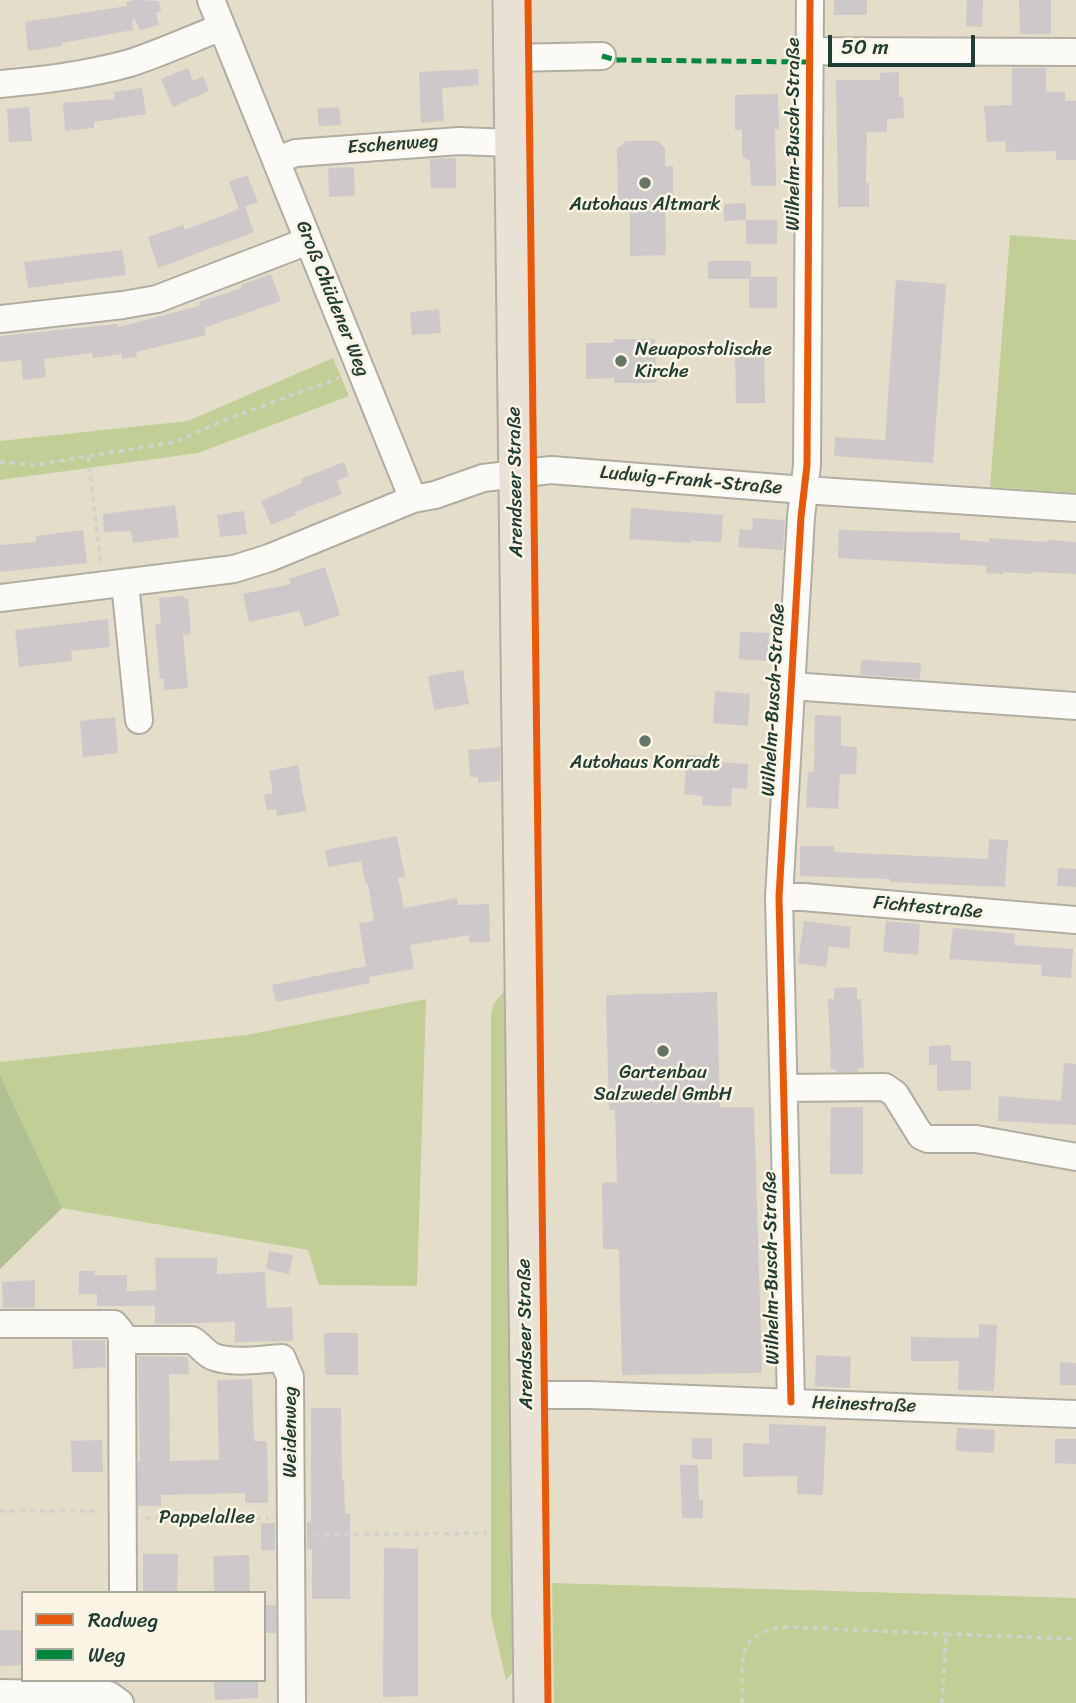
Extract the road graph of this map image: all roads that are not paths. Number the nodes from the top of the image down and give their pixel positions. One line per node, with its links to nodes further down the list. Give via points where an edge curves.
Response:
1 (211, 0): 4 (street, Groß Chüdener Weg)
2 (510, 0): 8 (main road, Arendseer Straße)
3 (810, 0): 5 (street, Wilhelm-Busch-Straße)
4 (222, 27): 9 (street, via 117,66); 11 (street, Groß Chüdener Weg)
5 (811, 51): 6 (street); 15 (street, Wilhelm-Busch-Straße)
6 (1076, 52)
7 (602, 56): 8 (street)
8 (511, 58): 10 (main road, Arendseer Straße)
9 (0, 84)
10 (512, 143): 11 (street, Eschenweg, via 459,141 323,150); 14 (main road, Arendseer Straße)
11 (276, 160): 12 (street, Groß Chüdener Weg)
12 (308, 241): 13 (street, via 157,299); 16 (street, Groß Chüdener Weg)
13 (0, 319)
14 (516, 472): 15 (street, Ludwig-Frank-Straße, via 562,470); 16 (street); 29 (main road, Arendseer Straße)
15 (804, 490): 17 (street, Ludwig-Frank-Straße); 20 (street, Wilhelm-Busch-Straße)
16 (413, 499): 18 (street, via 250,565)
17 (1076, 508)
18 (114, 584): 19 (street); 22 (street)
19 (0, 597)
20 (791, 686): 21 (street); 23 (street, Wilhelm-Busch-Straße)
21 (1076, 706)
22 (139, 720)
23 (779, 897): 24 (street, Fichtestraße); 25 (street, Wilhelm-Busch-Straße)
24 (1076, 920)
25 (783, 1088): 26 (street, via 885,1087 928,1139 976,1139); 30 (street, Wilhelm-Busch-Straße)
26 (1076, 1157)
27 (0, 1324): 28 (street, via 114,1325)
28 (122, 1340): 32 (street); 36 (street, Weidenweg, via 192,1340 223,1359 282,1358 290,1377)
29 (527, 1395): 30 (street, Heinestraße); 37 (main road, Arendseer Straße)
30 (791, 1402): 31 (street, Heinestraße)
31 (1076, 1414)
32 (123, 1591)
33 (124, 1682): 35 (street)
34 (0, 1693): 35 (street, via 109,1695)
35 (122, 1703)
36 (292, 1703)
37 (531, 1703)

